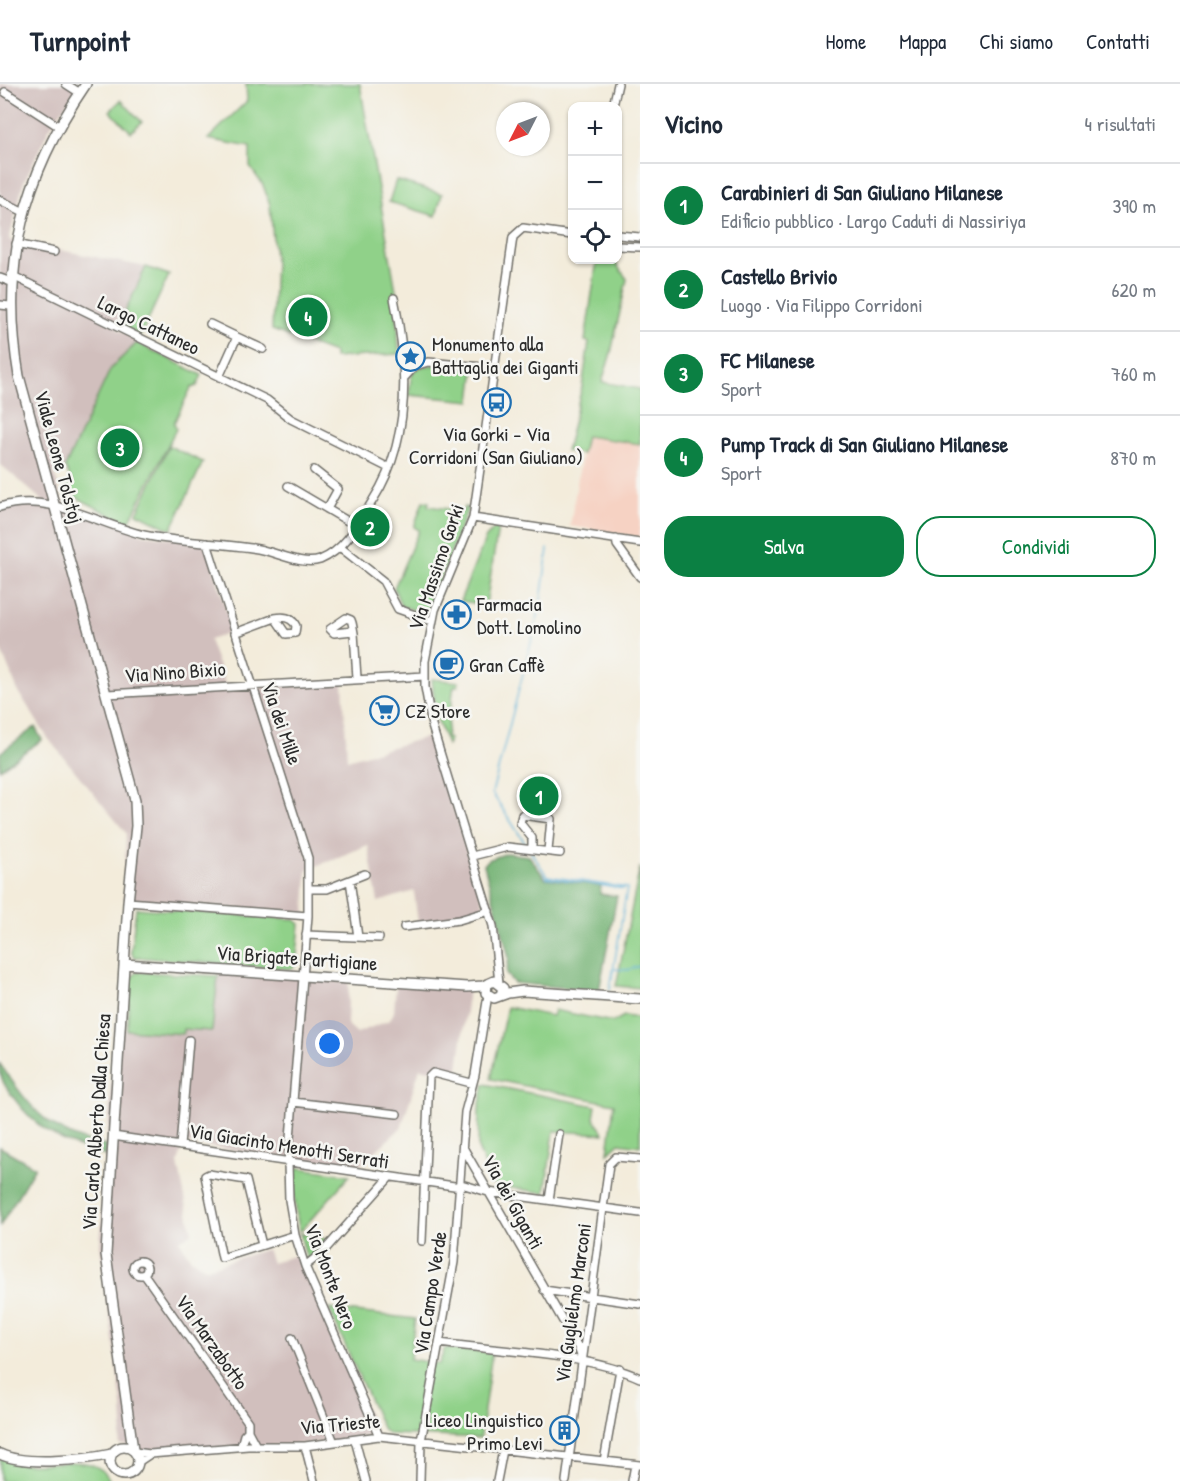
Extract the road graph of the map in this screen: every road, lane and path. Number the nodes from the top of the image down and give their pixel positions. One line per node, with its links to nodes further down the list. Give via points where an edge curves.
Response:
1 (66, 84): 4 (street)
2 (91, 84): 4 (street, Viale Leone Tolstoj)
3 (618, 84): 6 (street)
4 (83, 88): 7 (street, Viale Leone Tolstoj)
5 (5, 92): 7 (street)
6 (614, 102)
7 (58, 126): 9 (street, Viale Leone Tolstoj)
8 (0, 200): 9 (street)
9 (22, 211): 13 (street, Viale Leone Tolstoj)
10 (568, 234): 24 (street, Via Massimo Gorki, via 521,228 513,235)
11 (622, 235): 12 (street)
12 (640, 237)
13 (14, 244): 16 (street); 18 (street, Viale Leone Tolstoj)
14 (622, 246): 15 (street)
15 (640, 247)
16 (54, 252)
17 (0, 278): 18 (street, Largo Cattaneo)
18 (11, 279): 20 (street, Viale Leone Tolstoj); 25 (street, Largo Cattaneo)
19 (394, 298): 26 (street)
20 (5, 305): 30 (street, Viale Leone Tolstoj, via 19,376)
21 (210, 324): 22 (street)
22 (237, 337): 23 (street); 25 (street)
23 (263, 349)
24 (494, 368): 26 (street, via 429,362 415,366); 33 (street, Via Massimo Gorki)
25 (219, 377): 27 (street, Largo Cattaneo)
26 (404, 378): 27 (street, via 401,418)
27 (389, 468): 34 (street)
28 (314, 470): 32 (street, via 338,489)
29 (288, 486): 32 (street)
30 (54, 506): 31 (street); 36 (street, via 140,534); 47 (street, Viale Leone Tolstoj)
31 (0, 507)
32 (327, 509): 34 (street)
33 (473, 518): 35 (street); 41 (street, Via Massimo Gorki)
34 (356, 526): 38 (street)
35 (616, 539): 37 (street); 39 (street)
36 (207, 543): 38 (street, via 258,549 313,562); 43 (street, Via dei Mille)
37 (640, 543)
38 (341, 548): 41 (street, via 383,581 398,609)
39 (640, 577)
40 (275, 618): 43 (street)
41 (432, 621): 44 (street, Via Massimo Gorki)
42 (354, 631): 45 (street)
43 (235, 633): 46 (street, Via dei Mille)
44 (425, 676): 45 (street, Via Nino Bixio); 52 (street, Via Massimo Gorki, via 432,726)
45 (357, 678): 46 (street, Via Nino Bixio)
46 (251, 684): 47 (street, Via Nino Bixio); 55 (street, Via dei Mille, via 304,840)
47 (107, 694): 48 (street, Viale Leone Tolstoj, via 133,782)
48 (135, 837): 56 (street, Via Carlo Alberto Dalla Chiesa)
49 (532, 849): 50 (street); 50 (street, via 532,838 520,823 522,815 551,819); 52 (street, via 501,848)
50 (548, 851): 51 (street)
51 (560, 853)
52 (472, 856): 57 (street, Via Massimo Gorki)
53 (365, 874): 54 (street)
54 (350, 880): 55 (street, via 327,889); 61 (street)
55 (309, 889): 58 (street, Via dei Mille)
56 (128, 902): 58 (street); 63 (street, Via Carlo Alberto Dalla Chiesa)
57 (489, 910): 59 (street, via 459,920); 65 (street, Via Massimo Gorki, via 498,964)
58 (308, 916): 60 (street, Via dei Mille)
59 (404, 927)
60 (306, 934): 61 (street); 64 (street, Via dei Mille)
61 (358, 937): 62 (street)
62 (379, 938)
63 (124, 964): 64 (street, Via Brigate Partigiane); 72 (street, Via Carlo Alberto Dalla Chiesa)
64 (303, 976): 65 (street, Via Brigate Partigiane); 69 (street, Via Monte Nero)
65 (494, 990): 66 (street, Via Brigate Partigiane); 68 (street, Via dei Giganti)
66 (640, 999)
67 (189, 1040): 73 (street)
68 (471, 1083): 74 (street, Via dei Giganti); 78 (street, via 433,1073 429,1077)
69 (293, 1102): 70 (street); 76 (street, Via Monte Nero)
70 (397, 1114)
71 (559, 1134): 82 (street)
72 (113, 1136): 73 (street, Via Giacinto Menotti Serrati); 98 (street, Via Carlo Alberto Dalla Chiesa, via 105,1254)
73 (180, 1146): 76 (street, Via Giacinto Menotti Serrati)
74 (464, 1149): 79 (street, Via dei Giganti); 80 (street, Via Campo Verde)
75 (640, 1159): 83 (street, Via Guglielmo Marconi, via 618,1156 611,1160)
76 (288, 1163): 77 (street, Via Giacinto Menotti Serrati); 85 (street, Via Monte Nero)
77 (389, 1178): 78 (street, Via Giacinto Menotti Serrati); 88 (street, via 324,1252)
78 (424, 1183): 80 (street, Via Giacinto Menotti Serrati); 86 (street)
79 (483, 1183): 80 (street, Via Giacinto Menotti Serrati); 81 (street, Via dei Giganti)
80 (464, 1185): 81 (street, Via Giacinto Menotti Serrati); 94 (street, Via Campo Verde)
81 (488, 1192): 82 (street, Via Giacinto Menotti Serrati); 90 (street, Via dei Giganti)
82 (549, 1200): 83 (street, Via Giacinto Menotti Serrati)
83 (603, 1208): 84 (street, Via Giacinto Menotti Serrati); 91 (street, Via Guglielmo Marconi)
84 (640, 1213)
85 (295, 1235): 87 (street); 88 (street, Via Monte Nero)
86 (422, 1241)
87 (262, 1245): 87 (street, via 246,1180 205,1176 222,1257)
88 (305, 1266): 100 (street, Via Monte Nero)
89 (144, 1274): 99 (street, Via Marzabotto, via 248,1422)
90 (544, 1290): 91 (street); 95 (street, Via dei Giganti, via 578,1347)
91 (592, 1298): 92 (street); 95 (street, Via Guglielmo Marconi)
92 (640, 1304)
93 (292, 1338): 103 (street)
94 (439, 1343): 95 (street); 102 (street, Via Campo Verde)
95 (582, 1362): 96 (street); 113 (street, Via Guglielmo Marconi)
96 (620, 1370): 97 (street); 114 (street)
97 (640, 1378)
98 (128, 1408): 107 (street, Via Carlo Alberto Dalla Chiesa); 111 (street, Via Carlo Alberto Dalla Chiesa)
99 (248, 1431): 104 (street); 105 (street, Via Marzabotto)
100 (379, 1436): 101 (street, Via Trieste); 102 (street, Via Trieste)
101 (356, 1440): 103 (street, Via Trieste); 119 (street)
102 (421, 1441): 108 (street, Via Trieste); 120 (street, Via Campo Verde)
103 (334, 1442): 106 (street, Via Trieste)
104 (241, 1446): 105 (street, Via Trieste); 111 (street, Via Trieste)
105 (256, 1446): 106 (street, Via Trieste)
106 (305, 1446): 118 (street)
107 (120, 1447): 110 (street); 111 (street)
108 (503, 1450): 113 (street, Via Trieste); 121 (street)
109 (0, 1454): 112 (street, via 24,1460)
110 (112, 1454): 112 (street); 115 (street)
111 (135, 1455): 117 (street)
112 (96, 1457): 115 (street)
113 (569, 1457): 114 (street, Via Trieste); 122 (street, Via Guglielmo Marconi)
114 (604, 1461): 116 (street, Via Trieste)
115 (111, 1464): 117 (street)
116 (637, 1465): 123 (street)
117 (125, 1477)
118 (314, 1481)
119 (366, 1481)
120 (420, 1481)
121 (497, 1481)
122 (566, 1481)
123 (632, 1481)

